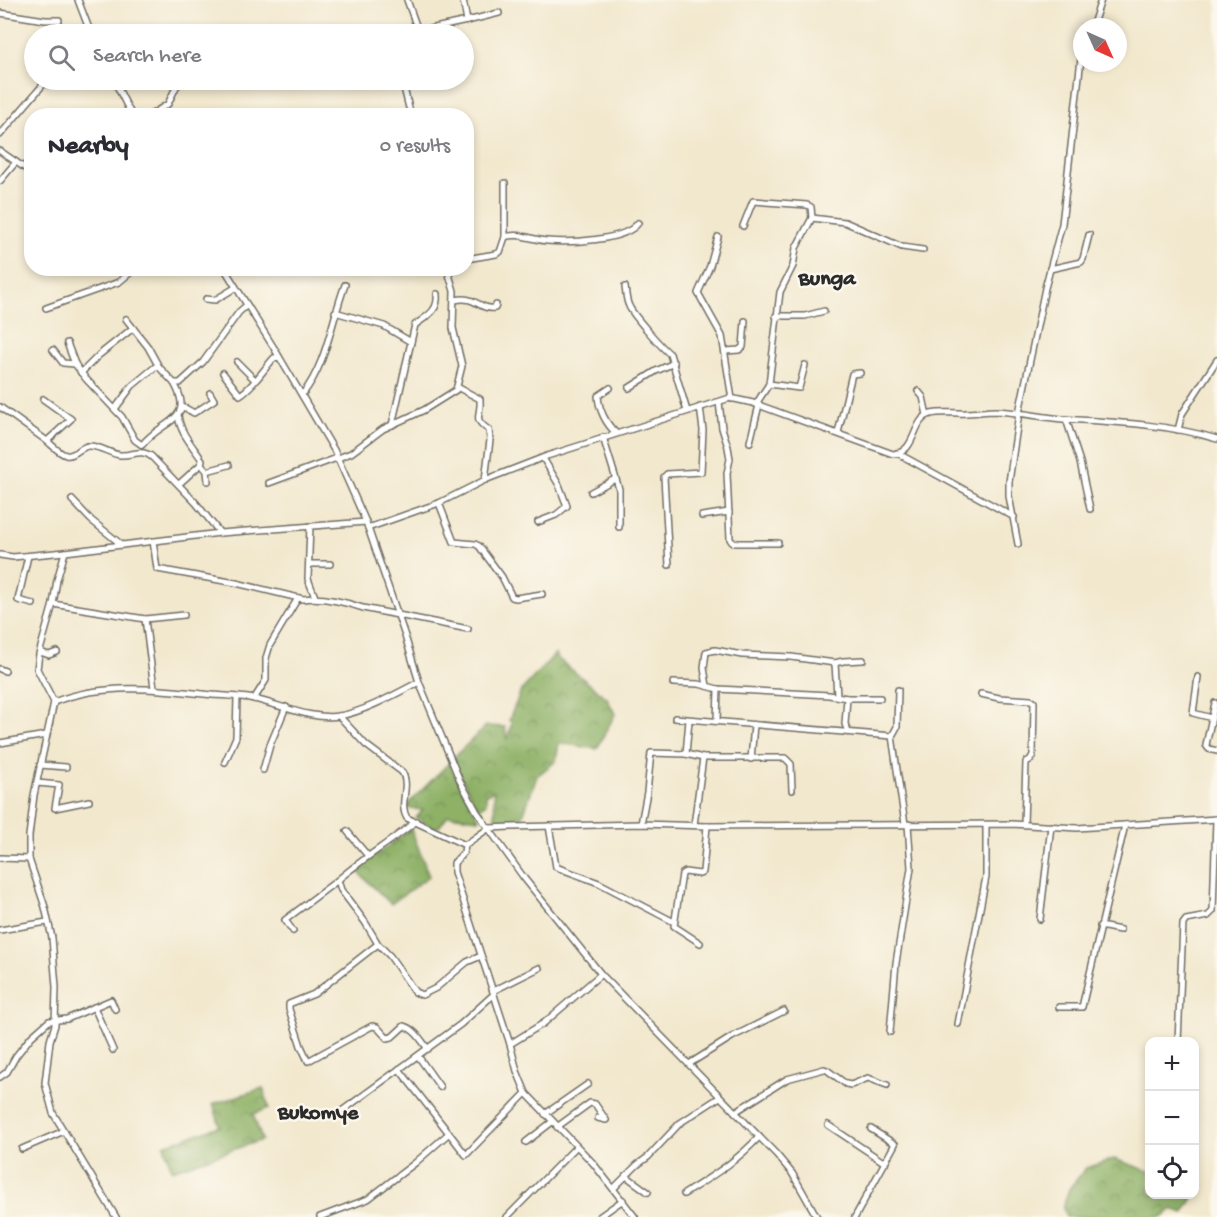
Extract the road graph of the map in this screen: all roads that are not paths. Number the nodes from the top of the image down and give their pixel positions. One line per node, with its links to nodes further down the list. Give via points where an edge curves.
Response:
1 (78, 0): 10 (street)
2 (407, 0): 11 (street)
3 (463, 0): 9 (street)
4 (1101, 0): 7 (street)
5 (0, 13): 8 (street)
6 (499, 13): 9 (street)
7 (1095, 18)
8 (59, 20)
9 (467, 21): 12 (street)
10 (88, 24)
11 (416, 24)
12 (453, 24)
13 (1079, 72): 35 (street, via 1063,216)
14 (38, 90): 21 (street)
15 (119, 90): 18 (street)
16 (175, 90): 19 (street)
17 (404, 90): 20 (street)
18 (128, 108)
19 (162, 108)
20 (409, 108)
21 (0, 135)
22 (0, 151): 23 (street)
23 (16, 162): 24 (street); 25 (street)
24 (24, 168)
25 (0, 182)
26 (505, 183): 31 (street)
27 (812, 218): 29 (street, via 810,206 753,201); 33 (street, via 845,222 902,247); 50 (street, via 796,248)
28 (638, 222): 31 (street, via 623,234 565,242)
29 (743, 226)
30 (1089, 235): 35 (street, via 1081,262)
31 (505, 237): 34 (street, via 500,252)
32 (718, 237): 57 (street, via 698,292 719,329)
33 (923, 250)
34 (474, 259)
35 (1050, 269): 86 (street)
36 (126, 276): 47 (street)
37 (228, 276): 41 (street)
38 (449, 276): 44 (street)
39 (345, 285): 49 (street)
40 (625, 286): 61 (street, via 629,308)
41 (235, 288): 43 (street, via 215,300); 45 (street)
42 (437, 294): 54 (street, via 436,308 415,325)
43 (206, 299)
44 (455, 300): 46 (street, via 472,299 487,309); 71 (street, via 453,328 462,366)
45 (247, 305): 58 (street); 70 (street, via 203,362)
46 (496, 305)
47 (46, 308)
48 (824, 310): 50 (street, via 805,316)
49 (335, 312): 54 (street, via 384,326); 76 (street, via 317,373)
50 (776, 316): 69 (street)
51 (126, 319): 53 (street)
52 (745, 321): 57 (street, via 743,346)
53 (134, 328): 64 (street); 65 (street)
54 (411, 342): 89 (street)
55 (67, 343): 62 (street)
56 (53, 350): 62 (street, via 63,363)
57 (726, 351): 78 (street)
58 (279, 357): 68 (street); 76 (street)
59 (1217, 360): 90 (street, via 1182,414)
60 (237, 362): 68 (street)
61 (674, 363): 73 (street); 84 (street)
62 (75, 364): 65 (street)
63 (806, 365): 69 (street, via 797,389)
64 (159, 367): 70 (street); 83 (street, via 132,386)
65 (81, 373): 83 (street)
66 (223, 373): 68 (street, via 240,395)
67 (860, 373): 92 (street, via 852,374)
68 (255, 380)
69 (769, 384): 80 (street)
70 (177, 385): 85 (street, via 183,404)
71 (456, 387): 89 (street, via 424,410); 106 (street, via 480,399 477,416 489,430 490,440)
72 (610, 388): 91 (street, via 598,400 602,414)
73 (629, 388)
74 (918, 390): 87 (street)
75 (210, 393): 85 (street, via 214,400 194,413 185,408)
76 (302, 394): 100 (street)
77 (44, 399): 95 (street, via 70,420)
78 (732, 399): 79 (street); 80 (street)
79 (718, 402): 82 (street); 114 (street, via 730,459)
80 (758, 405): 92 (street); 96 (street)
81 (0, 407): 95 (street)
82 (700, 407): 84 (street); 132 (street, via 704,430 701,472 664,477)
83 (115, 409): 97 (street)
84 (687, 411): 91 (street)
85 (179, 412): 97 (street); 102 (street, via 183,431)
86 (1019, 413): 87 (street); 88 (street); 116 (street, via 1009,482)
87 (927, 415): 98 (street, via 908,447)
88 (1065, 419): 90 (street); 113 (street)
89 (392, 425): 100 (street)
90 (1179, 429): 94 (street)
91 (616, 433): 93 (street)
92 (838, 434): 98 (street)
93 (603, 438): 101 (street); 105 (street)
94 (1217, 439)
95 (47, 441): 99 (street, via 70,456 90,446 122,455 146,453)
96 (750, 442)
97 (142, 445): 99 (street)
98 (897, 453): 116 (street)
99 (152, 458): 109 (street)
100 (338, 458): 108 (street); 118 (street)
101 (543, 458): 106 (street); 117 (street, via 567,506)
102 (201, 464): 104 (street); 109 (street)
103 (229, 465): 104 (street)
104 (207, 471): 107 (street)
105 (615, 479): 110 (street); 120 (street, via 619,489)
106 (485, 480): 112 (street)
107 (208, 481)
108 (269, 483)
109 (179, 484): 121 (street)
110 (591, 492)
111 (72, 500): 125 (street)
112 (439, 503): 118 (street); 133 (street, via 454,542 479,546 513,597)
113 (1090, 509)
114 (729, 512): 115 (street); 123 (street, via 732,542)
115 (702, 516)
116 (1014, 517): 124 (street)
117 (538, 522)
118 (367, 525): 119 (street); 139 (street)
119 (310, 526): 121 (street); 130 (street)
120 (619, 527)
121 (220, 533): 122 (street)
122 (153, 541): 125 (street); 135 (street, via 157,570)
123 (778, 543)
124 (1018, 544)
125 (122, 545): 126 (street)
126 (65, 552): 128 (street); 137 (street)
127 (2, 556): 128 (street); 129 (street)
128 (28, 556): 136 (street, via 18,600)
129 (0, 562)
130 (309, 564): 131 (street); 134 (street, via 308,579)
131 (330, 564)
132 (669, 565)
133 (542, 594)
134 (315, 597): 135 (street); 139 (street)
135 (298, 598): 158 (street, via 270,645 266,680)
136 (33, 604)
137 (53, 604): 140 (street); 142 (street)
138 (184, 615): 140 (street)
139 (398, 615): 141 (street); 147 (street)
140 (145, 618): 150 (street)
141 (468, 629)
142 (40, 652): 143 (street); 159 (street, via 37,669)
143 (57, 652)
144 (863, 660): 145 (street)
145 (835, 663): 149 (street, via 715,650 706,652); 154 (street)
146 (1198, 677): 164 (street, via 1193,713)
147 (419, 682): 162 (street); 194 (street, via 460,782)
148 (673, 683): 149 (street)
149 (707, 686): 151 (street)
150 (154, 688): 155 (street); 159 (street, via 91,693)
151 (718, 688): 154 (street); 166 (street)
152 (898, 690): 170 (street, via 897,728)
153 (981, 694): 190 (street, via 1034,702 1034,755 1026,762)
154 (837, 696): 156 (street)
155 (237, 697): 158 (street); 176 (street, via 236,737)
156 (847, 698): 157 (street); 168 (street)
157 (880, 698)
158 (254, 699): 161 (street)
159 (54, 702): 169 (street)
160 (1215, 703): 164 (street)
161 (286, 707): 162 (street, via 325,717); 179 (street)
162 (339, 716): 184 (street, via 366,745 402,772 404,812)
163 (675, 718): 165 (street)
164 (1212, 718): 172 (street, via 1206,745)
165 (689, 720): 166 (street); 173 (street)
166 (717, 721): 167 (street)
167 (754, 725): 168 (street); 175 (street)
168 (848, 732): 170 (street)
169 (46, 735): 171 (street); 177 (street)
170 (892, 736): 186 (street)
171 (0, 743)
172 (1217, 751)
173 (686, 754): 174 (street); 185 (street, via 651,753)
174 (703, 758): 175 (street); 188 (street)
175 (751, 759): 181 (street, via 789,760)
176 (225, 762)
177 (40, 765): 178 (street); 180 (street)
178 (66, 767)
179 (263, 770)
180 (37, 783): 182 (street, via 59,785 55,808); 199 (street)
181 (792, 790)
182 (89, 801)
183 (1216, 819): 191 (street); 221 (street, via 1213,911 1183,924)
184 (416, 821): 196 (street); 197 (street)
185 (641, 824): 187 (street); 188 (street)
186 (906, 824): 189 (street); 192 (street); 220 (street, via 911,868)
187 (549, 825): 194 (street); 203 (street, via 556,867 599,883)
188 (694, 825): 192 (street)
189 (986, 825): 190 (street); 219 (street, via 987,877)
190 (1024, 825): 193 (street)
191 (1125, 825): 193 (street); 204 (street)
192 (707, 826): 203 (street, via 703,872 682,874)
193 (1051, 826): 201 (street)
194 (489, 828): 196 (street); 212 (street)
195 (347, 831): 197 (street)
196 (465, 845): 210 (street, via 454,863 454,872)
197 (369, 856): 200 (street)
198 (0, 858): 199 (street)
199 (29, 858): 202 (street)
200 (338, 880): 207 (street, via 285,920); 209 (street, via 340,890)
201 (1040, 919)
202 (48, 921): 205 (street); 218 (street)
203 (674, 922): 208 (street, via 675,929)
204 (1100, 926): 206 (street); 215 (street, via 1082,1007)
205 (0, 930)
206 (1120, 930)
207 (293, 931)
208 (700, 943)
209 (378, 944): 210 (street, via 415,992 422,995); 223 (street, via 314,994 289,1004 305,1058 314,1059 372,1026 387,1038 404,1026 409,1027)
210 (481, 956): 213 (street)
211 (539, 968): 213 (street)
212 (602, 974): 222 (street, via 544,1023); 226 (street)
213 (494, 993): 222 (street); 223 (street)
214 (94, 1007): 216 (street, via 111,1000); 218 (street); 224 (street)
215 (1059, 1007)
216 (115, 1009)
217 (784, 1011): 226 (street)
218 (56, 1020): 228 (street, via 49,1021 31,1037); 242 (street, via 45,1083)
219 (958, 1024)
220 (890, 1032)
221 (1178, 1037)
222 (510, 1044): 232 (street)
223 (428, 1049): 225 (street)
224 (113, 1050)
225 (418, 1056): 227 (street); 231 (street)
226 (689, 1064): 233 (street)
227 (399, 1069): 235 (street); 243 (street)
228 (0, 1077)
229 (588, 1084): 236 (street)
230 (887, 1085): 234 (street, via 868,1078 846,1084 824,1069 788,1079)
231 (440, 1087)
232 (526, 1093): 236 (street); 243 (street, via 466,1155)
233 (720, 1097): 234 (street); 249 (street, via 684,1119)
234 (735, 1112): 244 (street)
235 (339, 1113)
236 (545, 1114): 238 (street)
237 (598, 1118): 240 (street, via 606,1120 590,1103)
238 (552, 1122): 240 (street); 245 (street)
239 (828, 1125): 248 (street)
240 (558, 1127): 246 (street)
241 (871, 1130): 248 (street, via 895,1144)
242 (64, 1131): 247 (street); 255 (street)
243 (448, 1134): 256 (street, via 368,1199)
244 (759, 1137): 252 (street, via 735,1161); 259 (street, via 792,1173)
245 (526, 1142)
246 (576, 1147): 250 (street); 257 (street)
247 (22, 1149)
248 (885, 1163): 260 (street)
249 (626, 1176): 250 (street); 251 (street)
250 (614, 1188): 253 (street)
251 (648, 1192)
252 (684, 1194)
253 (623, 1200): 254 (street); 258 (street)
254 (632, 1216)
255 (116, 1217)
256 (320, 1217)
257 (507, 1217)
258 (599, 1217)
259 (818, 1217)
260 (855, 1217)

